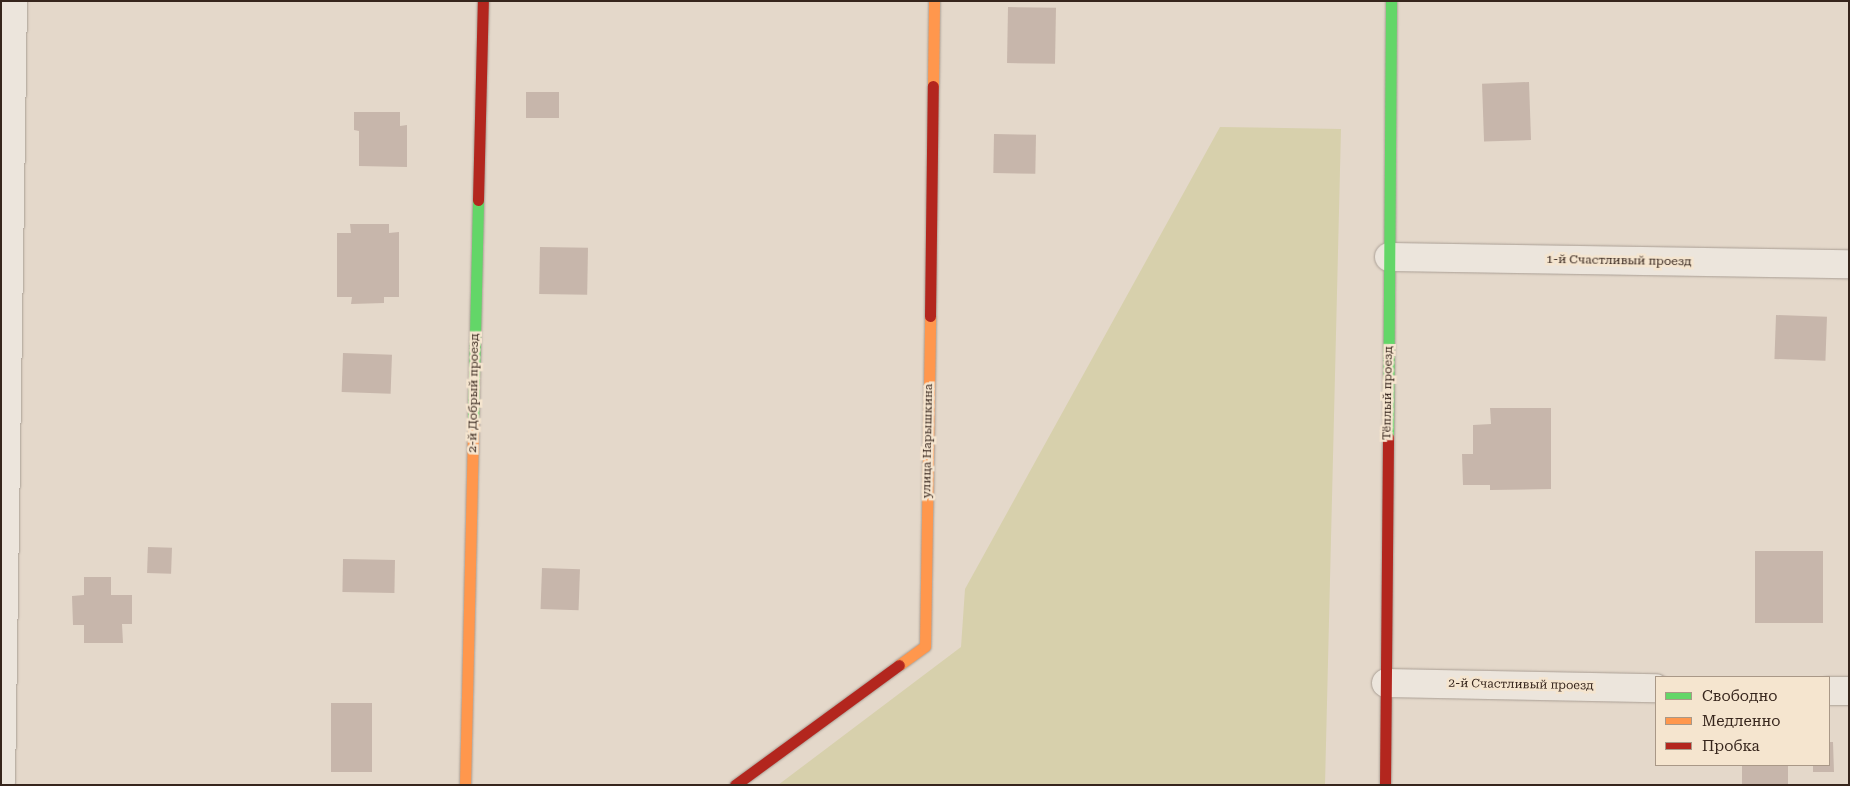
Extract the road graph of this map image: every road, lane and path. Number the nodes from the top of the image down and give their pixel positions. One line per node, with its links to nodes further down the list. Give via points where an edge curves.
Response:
1 (13, 1): 11 (street)
2 (483, 1): 12 (street, 2-й Добрый проезд)
3 (934, 1): 13 (street, улица Нарышкина, via 925,646)
4 (1391, 1): 5 (street, Тёплый проезд)
5 (1390, 256): 6 (street, 1-й Счастливый проезд); 7 (street, Тёплый проезд)
6 (1849, 264)
7 (1386, 683): 8 (street, 2-й Счастливый проезд); 14 (street, Тёплый проезд)
8 (1655, 688)
9 (1830, 691): 10 (street)
10 (1849, 691)
11 (1, 782)
12 (465, 785)
13 (735, 785)
14 (1385, 785)

